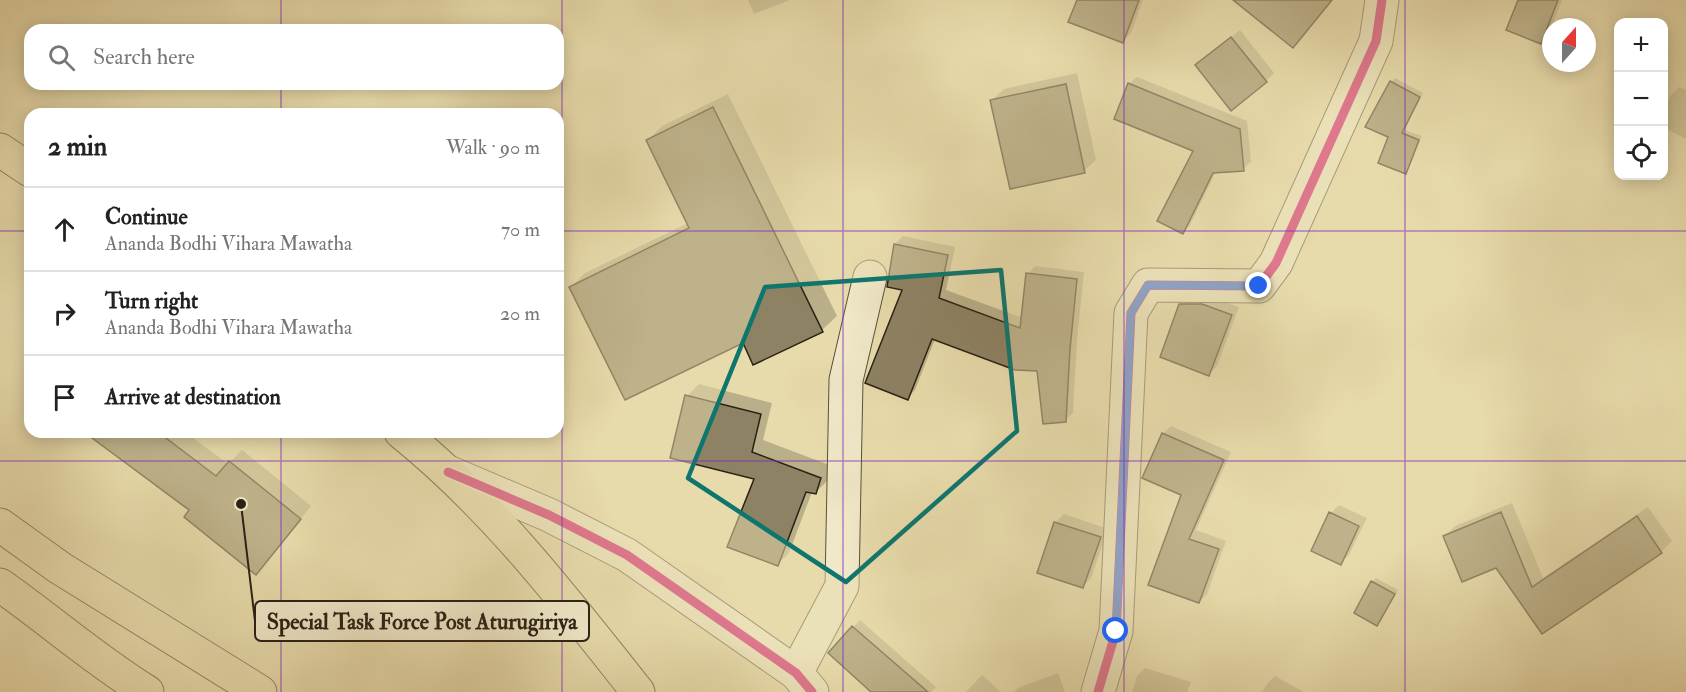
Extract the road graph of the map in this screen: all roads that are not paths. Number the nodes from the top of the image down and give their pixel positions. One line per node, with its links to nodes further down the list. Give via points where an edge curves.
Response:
1 (1382, 0): 13 (street, via 1376,41 1276,263 1259,286 1148,285 1131,313 1116,631)
2 (0, 150): 3 (main road)
3 (24, 166)
4 (870, 277): 9 (street, via 846,380 842,586)
5 (408, 438): 6 (main road)
6 (448, 472): 9 (street, via 549,515 627,555); 12 (main road, via 510,535)
7 (0, 525): 11 (main road, via 60,568)
8 (0, 585): 10 (main road)
9 (804, 683)
10 (147, 692)
11 (260, 692)
12 (638, 692)
13 (1098, 692)

